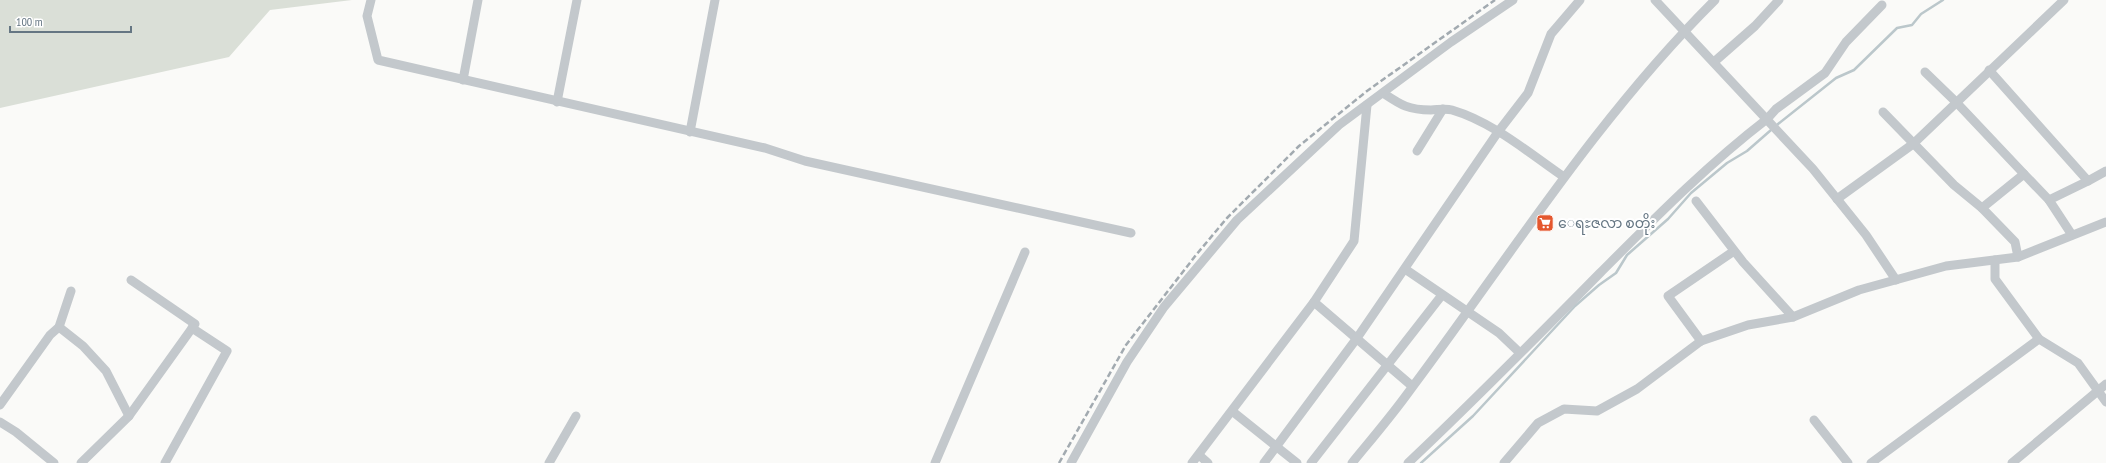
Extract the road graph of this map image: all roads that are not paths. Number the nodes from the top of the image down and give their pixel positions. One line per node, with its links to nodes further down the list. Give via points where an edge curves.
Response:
1 (371, 0): 16 (street, via 367,16 378,60)
2 (478, 0): 16 (street)
3 (577, 0): 18 (street)
4 (715, 0): 24 (street)
5 (1513, 0): 17 (street)
6 (1580, 0): 25 (street, via 1551,34 1528,93)
7 (1656, 0): 12 (street)
8 (1715, 0): 12 (street)
9 (1779, 0): 13 (street, via 1755,26)
10 (2064, 0): 14 (street)
11 (1882, 4): 23 (street, via 1846,42 1825,73 1776,109)
12 (1683, 32): 13 (street); 30 (street, via 1622,101)
13 (1714, 62): 23 (street)
14 (1989, 70): 19 (street); 31 (street)
15 (1925, 72): 19 (street)
16 (463, 80): 18 (street)
17 (1383, 93): 20 (street); 21 (street, via 1413,110)
18 (557, 102): 24 (street)
19 (1956, 102): 26 (street); 29 (street)
20 (1367, 104): 48 (street, via 1354,241); 75 (street, via 1339,125 1237,220 1164,307 1127,362)
21 (1443, 109): 25 (street, via 1466,115); 27 (street)
22 (1884, 112): 26 (street)
23 (1767, 119): 32 (street); 56 (street, via 1699,175)
24 (690, 132): 37 (street, via 765,148 805,161)
25 (1498, 132): 30 (street); 43 (street)
26 (1913, 144): 32 (street); 35 (street, via 1954,185)
27 (1416, 151)
28 (2106, 171): 31 (street)
29 (2024, 174): 33 (street); 35 (street)
30 (1564, 177): 49 (street)
31 (2088, 181): 33 (street)
32 (1837, 199): 45 (street, via 1866,235)
33 (2050, 200): 38 (street)
34 (1696, 201): 39 (street)
35 (1982, 208): 41 (street, via 2015,242)
36 (2106, 222): 38 (street)
37 (1131, 233)
38 (2072, 235): 41 (street)
39 (1734, 251): 50 (street); 55 (street, via 1668,296)
40 (1025, 252): 74 (street)
41 (2018, 257): 42 (street)
42 (1995, 260): 45 (street, via 1946,266); 54 (street, via 1995,279)
43 (1405, 269): 47 (street); 53 (street)
44 (131, 280): 52 (street, via 195,324)
45 (1896, 280): 50 (street, via 1859,290)
46 (72, 291): 51 (street)
47 (1442, 295): 49 (street); 57 (street)
48 (1314, 302): 53 (street); 63 (street)
49 (1467, 313): 56 (street, via 1499,333); 59 (street)
50 (1793, 317): 55 (street, via 1748,325)
51 (59, 327): 62 (street, via 50,335); 64 (street, via 83,346 106,371)
52 (192, 328): 64 (street); 72 (street, via 227,350)
53 (1357, 338): 57 (street); 68 (street)
54 (2039, 339): 60 (street, via 2078,363); 85 (street)
55 (1702, 341): 83 (street, via 1637,389 1598,412 1564,409 1538,423)
56 (1520, 353): 82 (street)
57 (1388, 364): 59 (street); 80 (street)
58 (2106, 384): 60 (street)
59 (1412, 386): 81 (street)
60 (2098, 390): 61 (street); 86 (street)
61 (2106, 402)
62 (0, 405)
63 (1232, 411): 68 (street); 69 (street)
64 (130, 416): 71 (street)
65 (576, 416): 73 (street)
66 (1814, 420): 84 (street)
67 (0, 422): 70 (street)
68 (1276, 446): 78 (street); 79 (street)
69 (1199, 455): 76 (street); 77 (street)
70 (54, 463)
71 (81, 463)
72 (165, 463)
73 (549, 463)
74 (934, 463)
75 (1071, 463)
76 (1192, 463)
77 (1208, 463)
78 (1264, 463)
79 (1297, 463)
80 (1311, 463)
81 (1352, 463)
82 (1408, 463)
83 (1504, 463)
84 (1848, 463)
85 (1871, 463)
86 (2012, 463)

